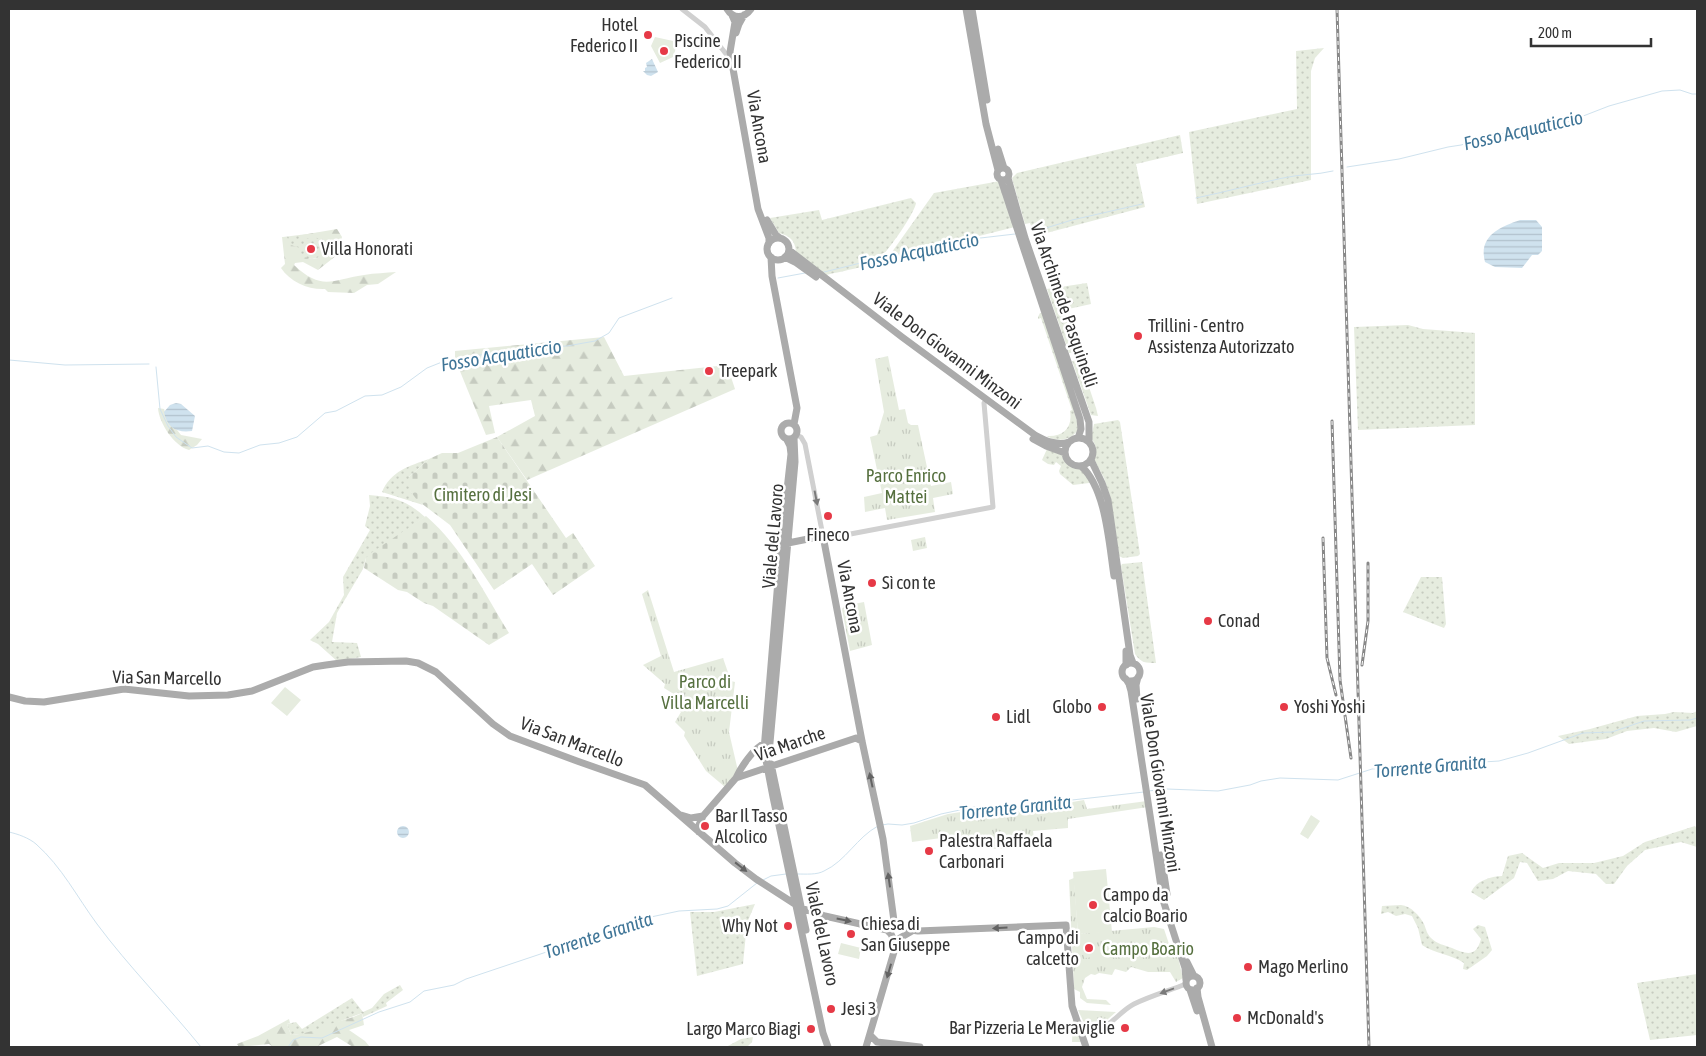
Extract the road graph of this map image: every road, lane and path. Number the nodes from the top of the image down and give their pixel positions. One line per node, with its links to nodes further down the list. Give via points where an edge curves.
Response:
1 (682, 9): 8 (street, via 705,27)
2 (727, 9): 6 (main road)
3 (751, 9): 7 (main road, Via Ancona)
4 (966, 9): 9 (main road, Via Archimede Pasquinelli, via 986,124)
5 (972, 9): 9 (main road, Via Archimede Pasquinelli)
6 (732, 15): 7 (main road); 8 (main road, Via Ancona)
7 (744, 15): 11 (main road, Via Ancona, via 734,52 762,207 768,225)
8 (732, 64): 12 (main road, Via Ancona, via 758,209)
9 (1001, 169): 10 (main road, Via Archimede Pasquinelli, via 1008,171)
10 (1005, 179): 20 (main road, Via Archimede Pasquinelli, via 1080,419); 22 (main road, Via Archimede Pasquinelli, via 1089,422)
11 (780, 238): 12 (main road); 13 (main road, via 786,241)
12 (769, 243): 14 (main road, via 767,250)
13 (789, 250): 15 (main road); 21 (main road, Viale Don Giovanni Minzoni, via 1035,435 1057,444)
14 (771, 257): 15 (main road); 16 (main road)
15 (783, 258): 16 (main road); 17 (main road, Viale Don Giovanni Minzoni, via 795,262 838,293)
16 (772, 276): 18 (main road, via 798,408)
17 (984, 403): 23 (main road, Viale Don Giovanni Minzoni, via 1035,441); 28 (street, via 993,507)
18 (791, 423): 19 (main road, Viale del Lavoro, via 796,428); 19 (main road, Viale del Lavoro, via 784,424 780,431 783,438)
19 (792, 437): 24 (street, Via Ancona, via 801,438); 26 (main road, Viale del Lavoro, via 796,448); 37 (main road, Viale del Lavoro)
20 (1078, 438): 21 (main road, Viale Don Giovanni Minzoni); 22 (main road)
21 (1069, 442): 23 (main road)
22 (1089, 442): 25 (main road, Viale Don Giovanni Minzoni, via 1093,450)
23 (1065, 452): 27 (main road, Viale Don Giovanni Minzoni, via 1072,464)
24 (808, 460): 26 (street); 28 (street, Via Ancona, one-way to 28)
25 (1091, 460): 27 (main road); 30 (main road, Viale Don Giovanni Minzoni, via 1108,500)
26 (795, 462): 29 (main road, Viale del Lavoro)
27 (1081, 466): 30 (main road, Viale Don Giovanni Minzoni, via 1091,477 1102,500)
28 (824, 537): 29 (main road); 34 (main road, Via Ancona)
29 (788, 543): 38 (main road, Viale del Lavoro)
30 (1130, 664): 31 (main road, Viale Don Giovanni Minzoni, via 1140,669); 32 (main road, Viale Don Giovanni Minzoni, via 1122,672)
31 (1138, 677): 32 (main road, Viale Don Giovanni Minzoni); 40 (main road, Viale Don Giovanni Minzoni, via 1136,693)
32 (1126, 679): 40 (main road, Viale Don Giovanni Minzoni, via 1130,684)
33 (9, 697): 42 (main road, Via San Marcello, via 44,702 124,689 189,696 228,695 252,691 313,668 337,663 418,663 436,672 510,736 645,785)
34 (859, 722): 35 (main road, Via Marche); 36 (main road, Via Ancona)
35 (852, 739): 36 (main road, Via Marche); 38 (main road, Via Marche)
36 (862, 741): 47 (main road, Via Ancona, one-way to 36, via 883,839)
37 (764, 743): 38 (main road, Viale del Lavoro); 39 (main road, Via Marche)
38 (769, 767): 39 (main road, Via Marche); 46 (main road, Viale del Lavoro)
39 (736, 778): 43 (main road, Via Marche)
40 (1148, 784): 41 (main road, Viale Don Giovanni Minzoni)
41 (1151, 800): 51 (main road, Viale Don Giovanni Minzoni, via 1168,899); 52 (main road, Viale Don Giovanni Minzoni, via 1163,900)
42 (678, 814): 43 (main road); 44 (main road, Via San Marcello)
43 (699, 817): 44 (main road, Via Marche); 45 (main road)
44 (691, 825): 45 (main road, Via San Marcello)
45 (700, 832): 46 (main road, Via San Marcello, one-way to 46, via 756,879)
46 (798, 906): 48 (main road, Via San Marcello, one-way to 48, via 825,916); 56 (main road, Viale del Lavoro, via 828,1032)
47 (894, 921): 48 (main road); 49 (main road)
48 (887, 930): 50 (main road)
49 (912, 931): 50 (main road, via 900,938); 53 (main road, one-way to 49, via 1072,1006 1066,925)
50 (896, 945): 54 (main road, one-way to 54)
51 (1194, 976): 52 (main road, via 1189,976); 52 (main road, Viale Don Giovanni Minzoni, via 1200,984)
52 (1190, 986): 53 (street, one-way to 53, via 1148,998 1096,1030); 61 (main road, Viale Don Giovanni Minzoni); 62 (main road, Viale Don Giovanni Minzoni, via 1198,997)
53 (1078, 1022): 60 (main road)
54 (870, 1035): 55 (main road, via 876,1042); 57 (main road)
55 (881, 1042): 58 (main road); 59 (main road)
56 (828, 1044)
57 (866, 1047)
58 (870, 1047)
59 (920, 1047)
60 (1086, 1047)
61 (1208, 1047)
62 (1212, 1047)

